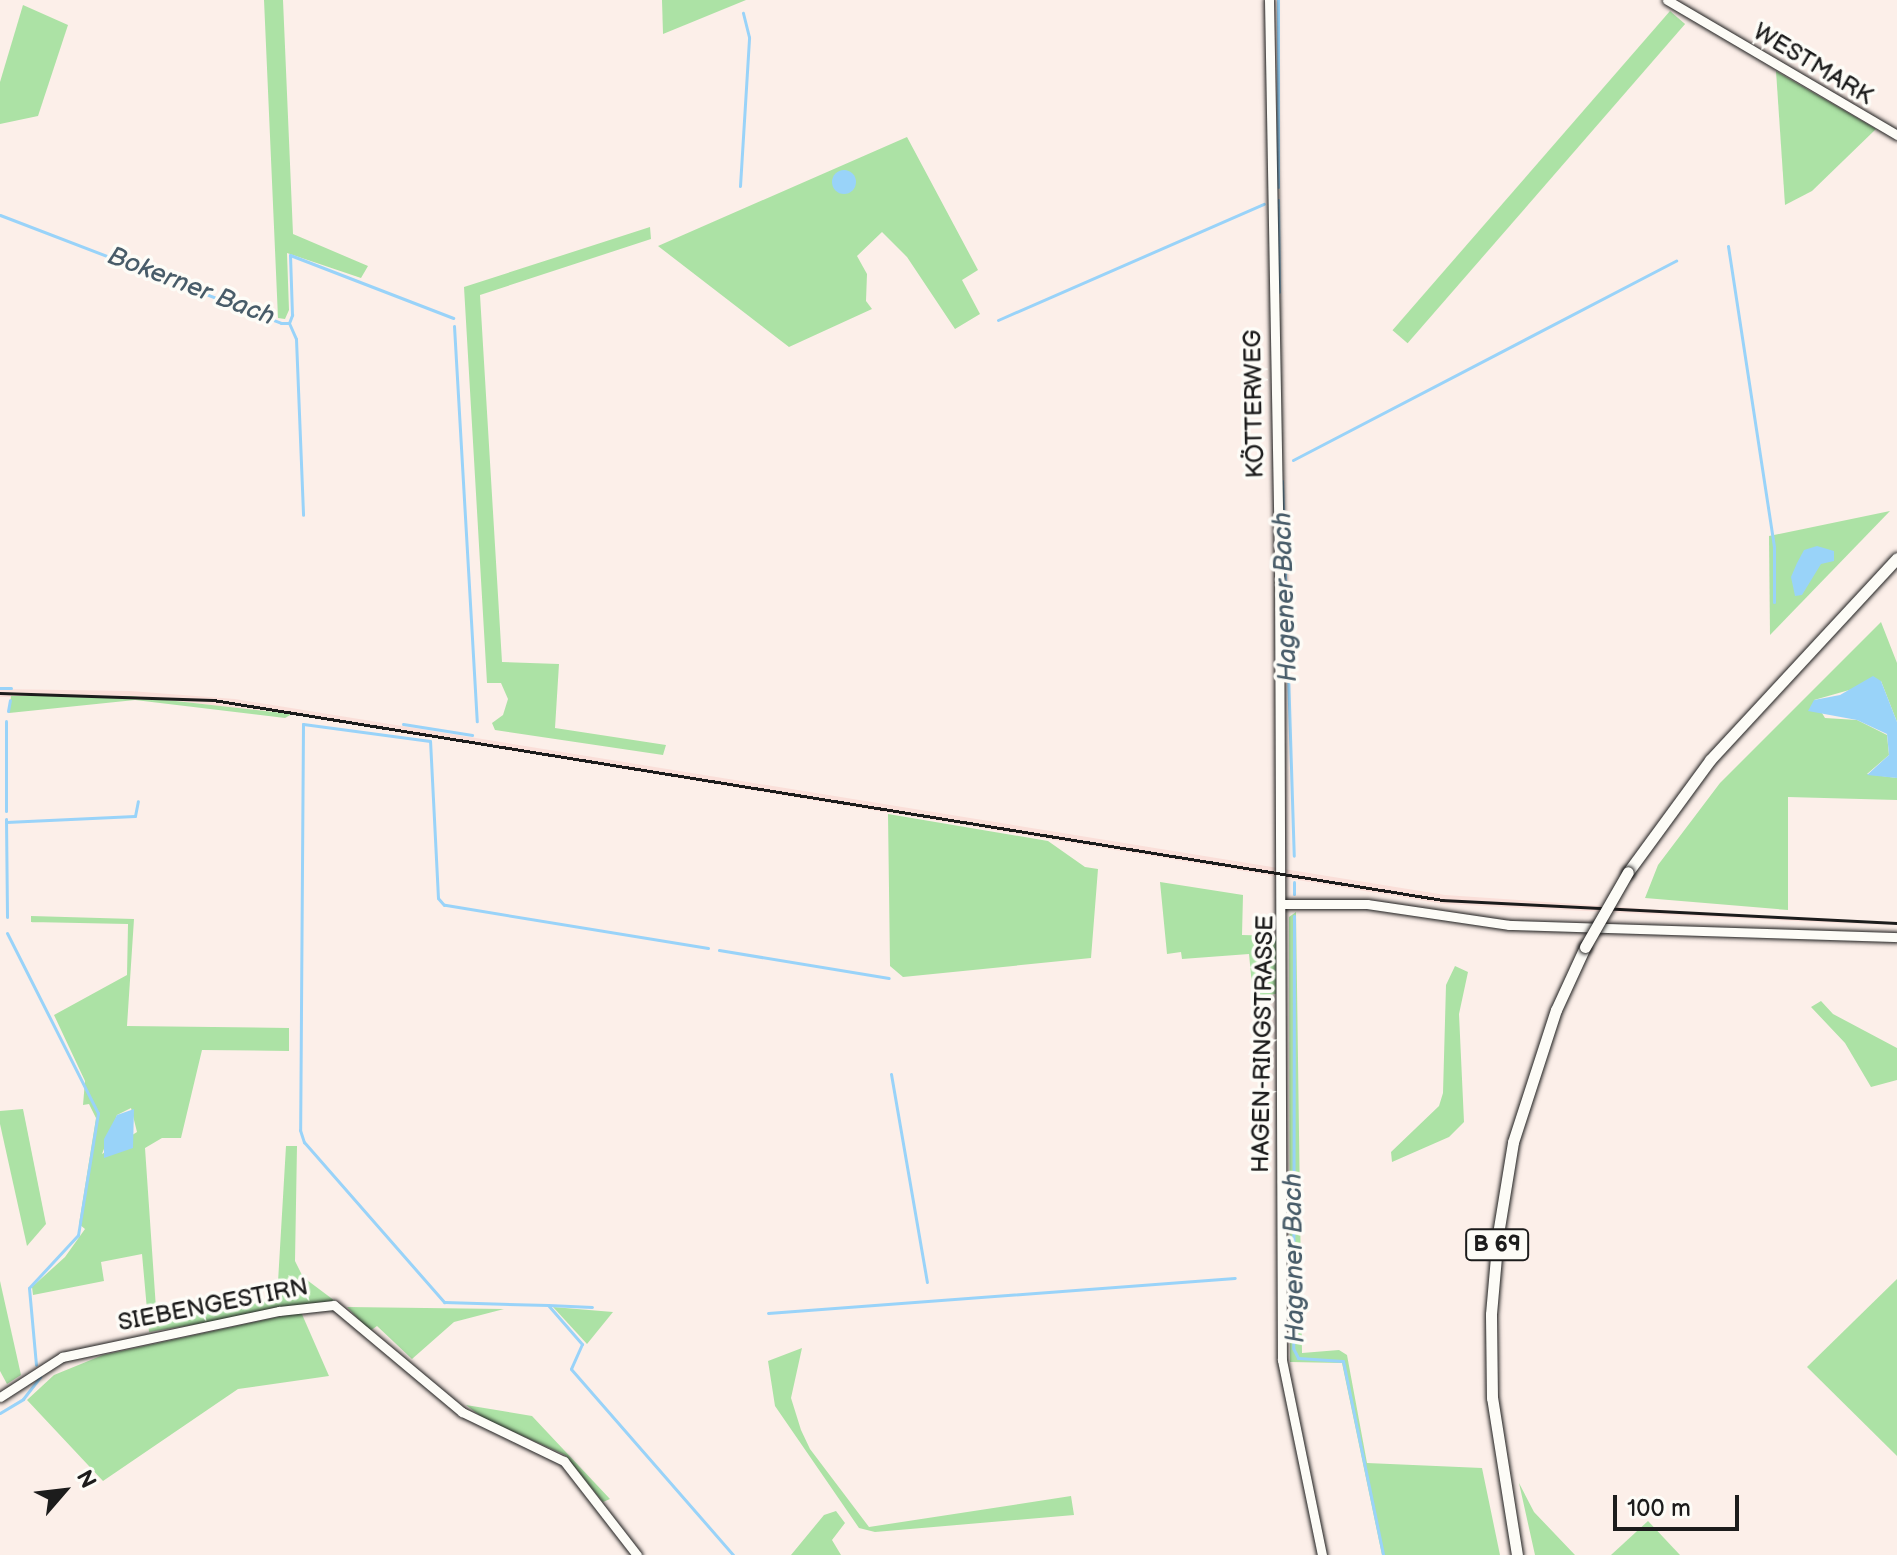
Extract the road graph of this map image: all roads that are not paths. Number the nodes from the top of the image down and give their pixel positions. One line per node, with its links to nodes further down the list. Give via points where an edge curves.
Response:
1 (1269, 0): 5 (street, KÖTTERWEG)
2 (1667, 0): 3 (street, WESTMARK)
3 (1897, 135)
4 (1897, 558): 10 (main road, B 69, bridge, via 1710,760 1628,872 1556,1010 1517,1129 1498,1234 1491,1314 1492,1398)
5 (1283, 904): 6 (street, HAGEN-RINGSTRASSE, via 1367,904 1509,925); 9 (street, HAGEN-RINGSTRASSE, via 1282,1360)
6 (1897, 937)
7 (0, 1397): 8 (street, SIEBENGESTIRN, via 62,1357 279,1311 334,1305 462,1412 564,1461)
8 (637, 1555)
9 (1322, 1555)
10 (1517, 1555)

